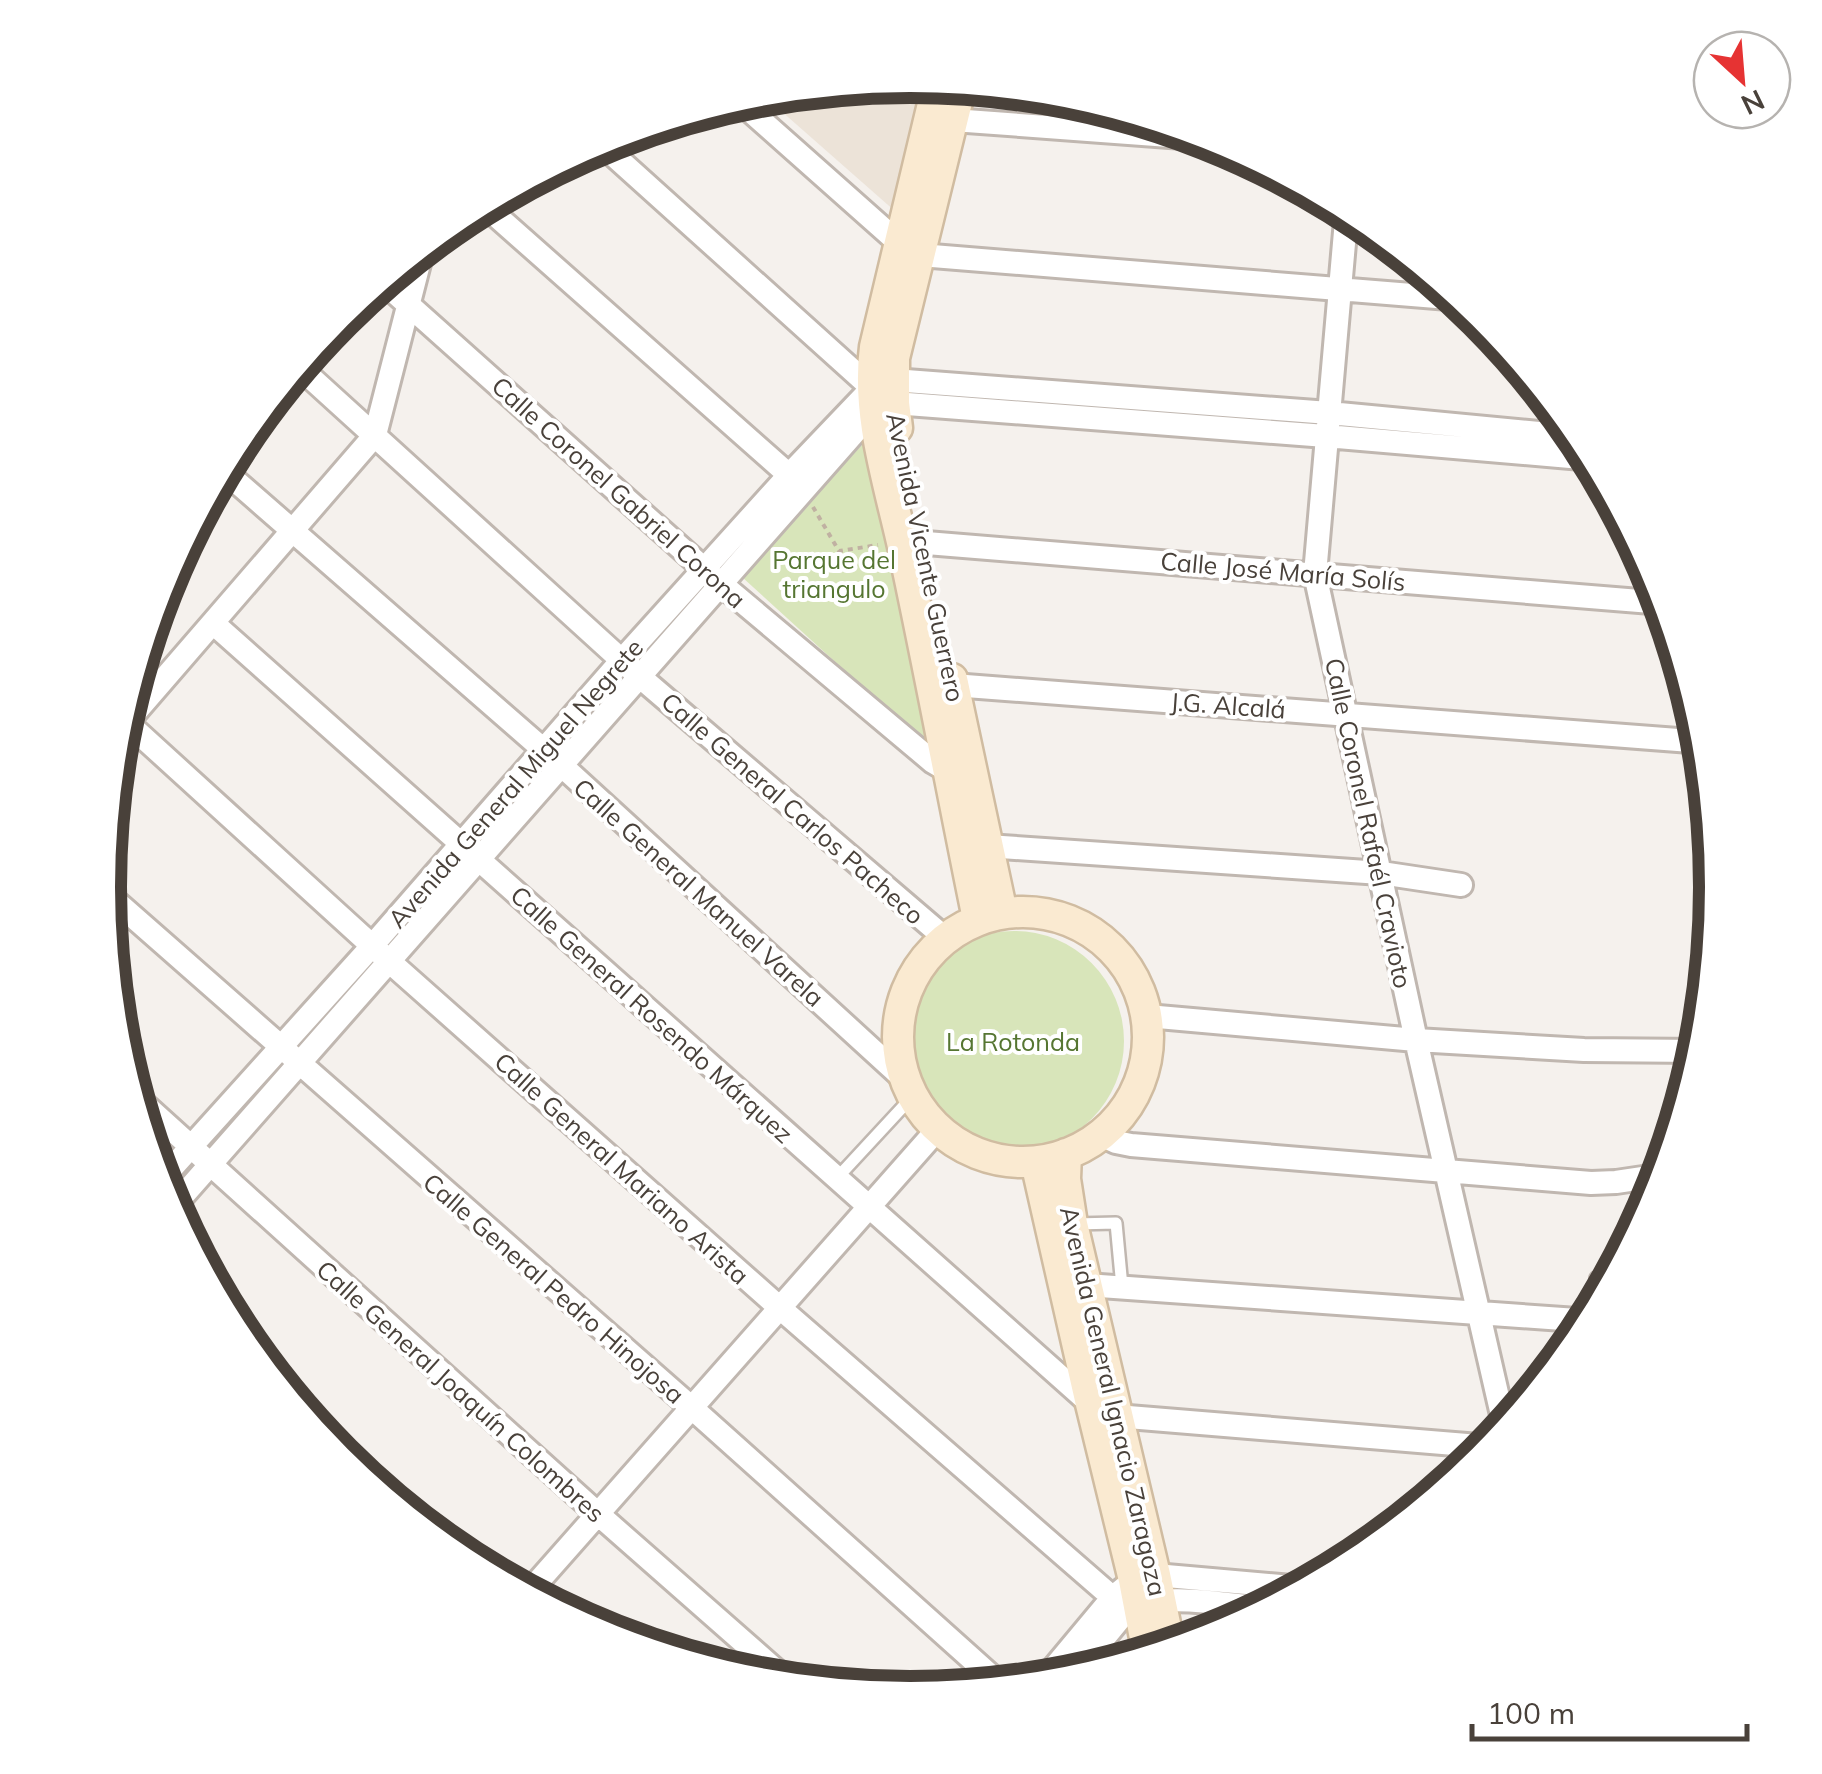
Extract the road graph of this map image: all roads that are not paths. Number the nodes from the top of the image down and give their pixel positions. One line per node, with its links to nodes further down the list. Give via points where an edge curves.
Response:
1 (939, 99): 4 (main road, Avenida Vicente Guerrero)
2 (953, 99): 4 (main road, Avenida Vicente Guerrero)
3 (754, 114): 9 (street)
4 (941, 119): 5 (street); 9 (main road, Avenida Vicente Guerrero)
5 (1147, 134)
6 (614, 156): 16 (street)
7 (496, 216): 22 (street)
8 (1345, 228): 11 (street, Calle Coronel Rafaél Cravioto)
9 (909, 248): 11 (street); 16 (main road, Avenida Vicente Guerrero)
10 (418, 271): 14 (street)
11 (1340, 290): 13 (street); 17 (street, Calle Coronel Rafaél Cravioto)
12 (393, 291): 14 (street, Calle Coronel Gabriel Corona)
13 (1436, 297)
14 (409, 305): 18 (street); 26 (street, Calle Coronel Gabriel Corona)
15 (309, 376): 18 (street, Calle General Carlos Pacheco)
16 (883, 395): 17 (street); 22 (street, Avenida General Miguel Negrete); 24 (main road, Avenida Vicente Guerrero, via 900,446)
17 (1327, 425): 19 (street); 20 (street); 25 (street, Calle Coronel Rafaél Cravioto)
18 (375, 435): 23 (street); 29 (street, Calle General Carlos Pacheco)
19 (1558, 436)
20 (1572, 456)
21 (235, 480): 23 (street, Calle General Manuel Varela)
22 (796, 483): 26 (street, Avenida General Miguel Negrete)
23 (292, 531): 28 (street); 35 (street, Calle General Manuel Varela)
24 (912, 541): 25 (street, Calle José María Solís); 30 (main road, Avenida Vicente Guerrero)
25 (1315, 574): 27 (street, Calle José María Solís); 32 (street, Calle Coronel Rafaél Cravioto)
26 (712, 576): 29 (street, Avenida General Miguel Negrete); 36 (street, Calle Coronel Gabriel Corona)
27 (1647, 602)
28 (213, 624): 31 (street); 38 (street, Calle General Rosendo Márquez)
29 (630, 668): 35 (street, Avenida General Miguel Negrete); 43 (street, Calle General Carlos Pacheco)
30 (942, 684): 32 (street, J.G. Alcalá); 36 (main road, Avenida Vicente Guerrero)
31 (144, 700)
32 (1347, 714): 34 (street, J.G. Alcalá); 39 (street, Calle Coronel Rafaél Cravioto)
33 (136, 736): 44 (street, Calle General Mariano Arista)
34 (1686, 741)
35 (552, 758): 38 (street, Avenida General Miguel Negrete); 51 (street, Calle General Manuel Varela)
36 (961, 778): 37 (main road, Avenida Vicente Guerrero); 42 (main road, Avenida Vicente Guerrero)
37 (987, 846): 39 (street); 42 (main road, Avenida Vicente Guerrero)
38 (470, 852): 44 (street, Avenida General Miguel Negrete); 45 (street, Avenida General Miguel Negrete); 62 (street, Calle General Rosendo Márquez)
39 (1381, 873): 40 (street); 47 (street, Calle Coronel Rafaél Cravioto)
40 (1461, 885)
41 (122, 908): 48 (street, Calle General Pedro Hinojosa)
42 (990, 916): 43 (main road); 46 (main road, via 1035,912 1096,934 1138,984)
43 (945, 938): 51 (main road, via 907,986 898,1016 897,1047)
44 (372, 946): 45 (street, Calle General Mariano Arista); 48 (street, Avenida General Miguel Negrete)
45 (390, 962): 50 (street, Avenida General Miguel Negrete); 68 (street, Calle General Mariano Arista)
46 (1147, 1016): 47 (street); 54 (main road, via 1144,1069 1135,1094)
47 (1416, 1040): 49 (street); 60 (street, Calle Coronel Rafaél Cravioto)
48 (280, 1048): 50 (street, Calle General Pedro Hinojosa); 55 (street, Avenida General Miguel Negrete)
49 (1683, 1051)
50 (299, 1065): 58 (street, Avenida General Miguel Negrete); 71 (street, Calle General Pedro Hinojosa)
51 (908, 1087): 53 (main road); 62 (lane)
52 (155, 1114): 55 (street, Calle General Joaquín Colombres)
53 (937, 1130): 57 (main road, via 983,1156); 64 (street)
54 (1101, 1135): 56 (main road); 60 (street, via 1131,1145)
55 (191, 1147): 58 (street, Calle General Joaquín Colombres); 59 (street, Avenida General Miguel Negrete)
56 (1066, 1154): 57 (main road); 65 (main road, Avenida General Ignacio Zaragoza)
57 (1036, 1162): 66 (main road, Avenida General Ignacio Zaragoza)
58 (210, 1164): 63 (street, Avenida General Miguel Negrete); 75 (street, Calle General Joaquín Colombres)
59 (173, 1167)
60 (1447, 1172): 61 (street, via 1591,1183); 69 (street, Calle Coronel Rafaél Cravioto)
61 (1644, 1178)
62 (836, 1179): 64 (street, Calle General Rosendo Márquez)
63 (184, 1194)
64 (868, 1208): 68 (street); 72 (street, Calle General Rosendo Márquez)
65 (1072, 1224): 66 (main road, Avenida General Ignacio Zaragoza); 67 (lane, via 1116,1223)
66 (1075, 1284): 67 (street); 72 (main road, Avenida General Ignacio Zaragoza)
67 (1122, 1287): 69 (street)
68 (780, 1308): 71 (street); 78 (street, Calle General Mariano Arista)
69 (1478, 1312): 70 (street); 73 (street, Calle Coronel Rafaél Cravioto)
70 (1571, 1320)
71 (692, 1408): 75 (street); 85 (street, Calle General Pedro Hinojosa)
72 (1103, 1410): 74 (street); 78 (main road, Avenida General Ignacio Zaragoza)
73 (1502, 1411)
74 (1469, 1445)
75 (598, 1514): 76 (street); 84 (street, Calle General Joaquín Colombres)
76 (538, 1582)
77 (1271, 1589): 78 (street)
78 (1138, 1594): 79 (street); 80 (main road, Avenida General Ignacio Zaragoza); 81 (main road, Avenida General Ignacio Zaragoza); 82 (street); 83 (street)
79 (1238, 1605)
80 (1163, 1636)
81 (1146, 1641)
82 (1089, 1656)
83 (1065, 1661)
84 (768, 1663)
85 (988, 1673)

